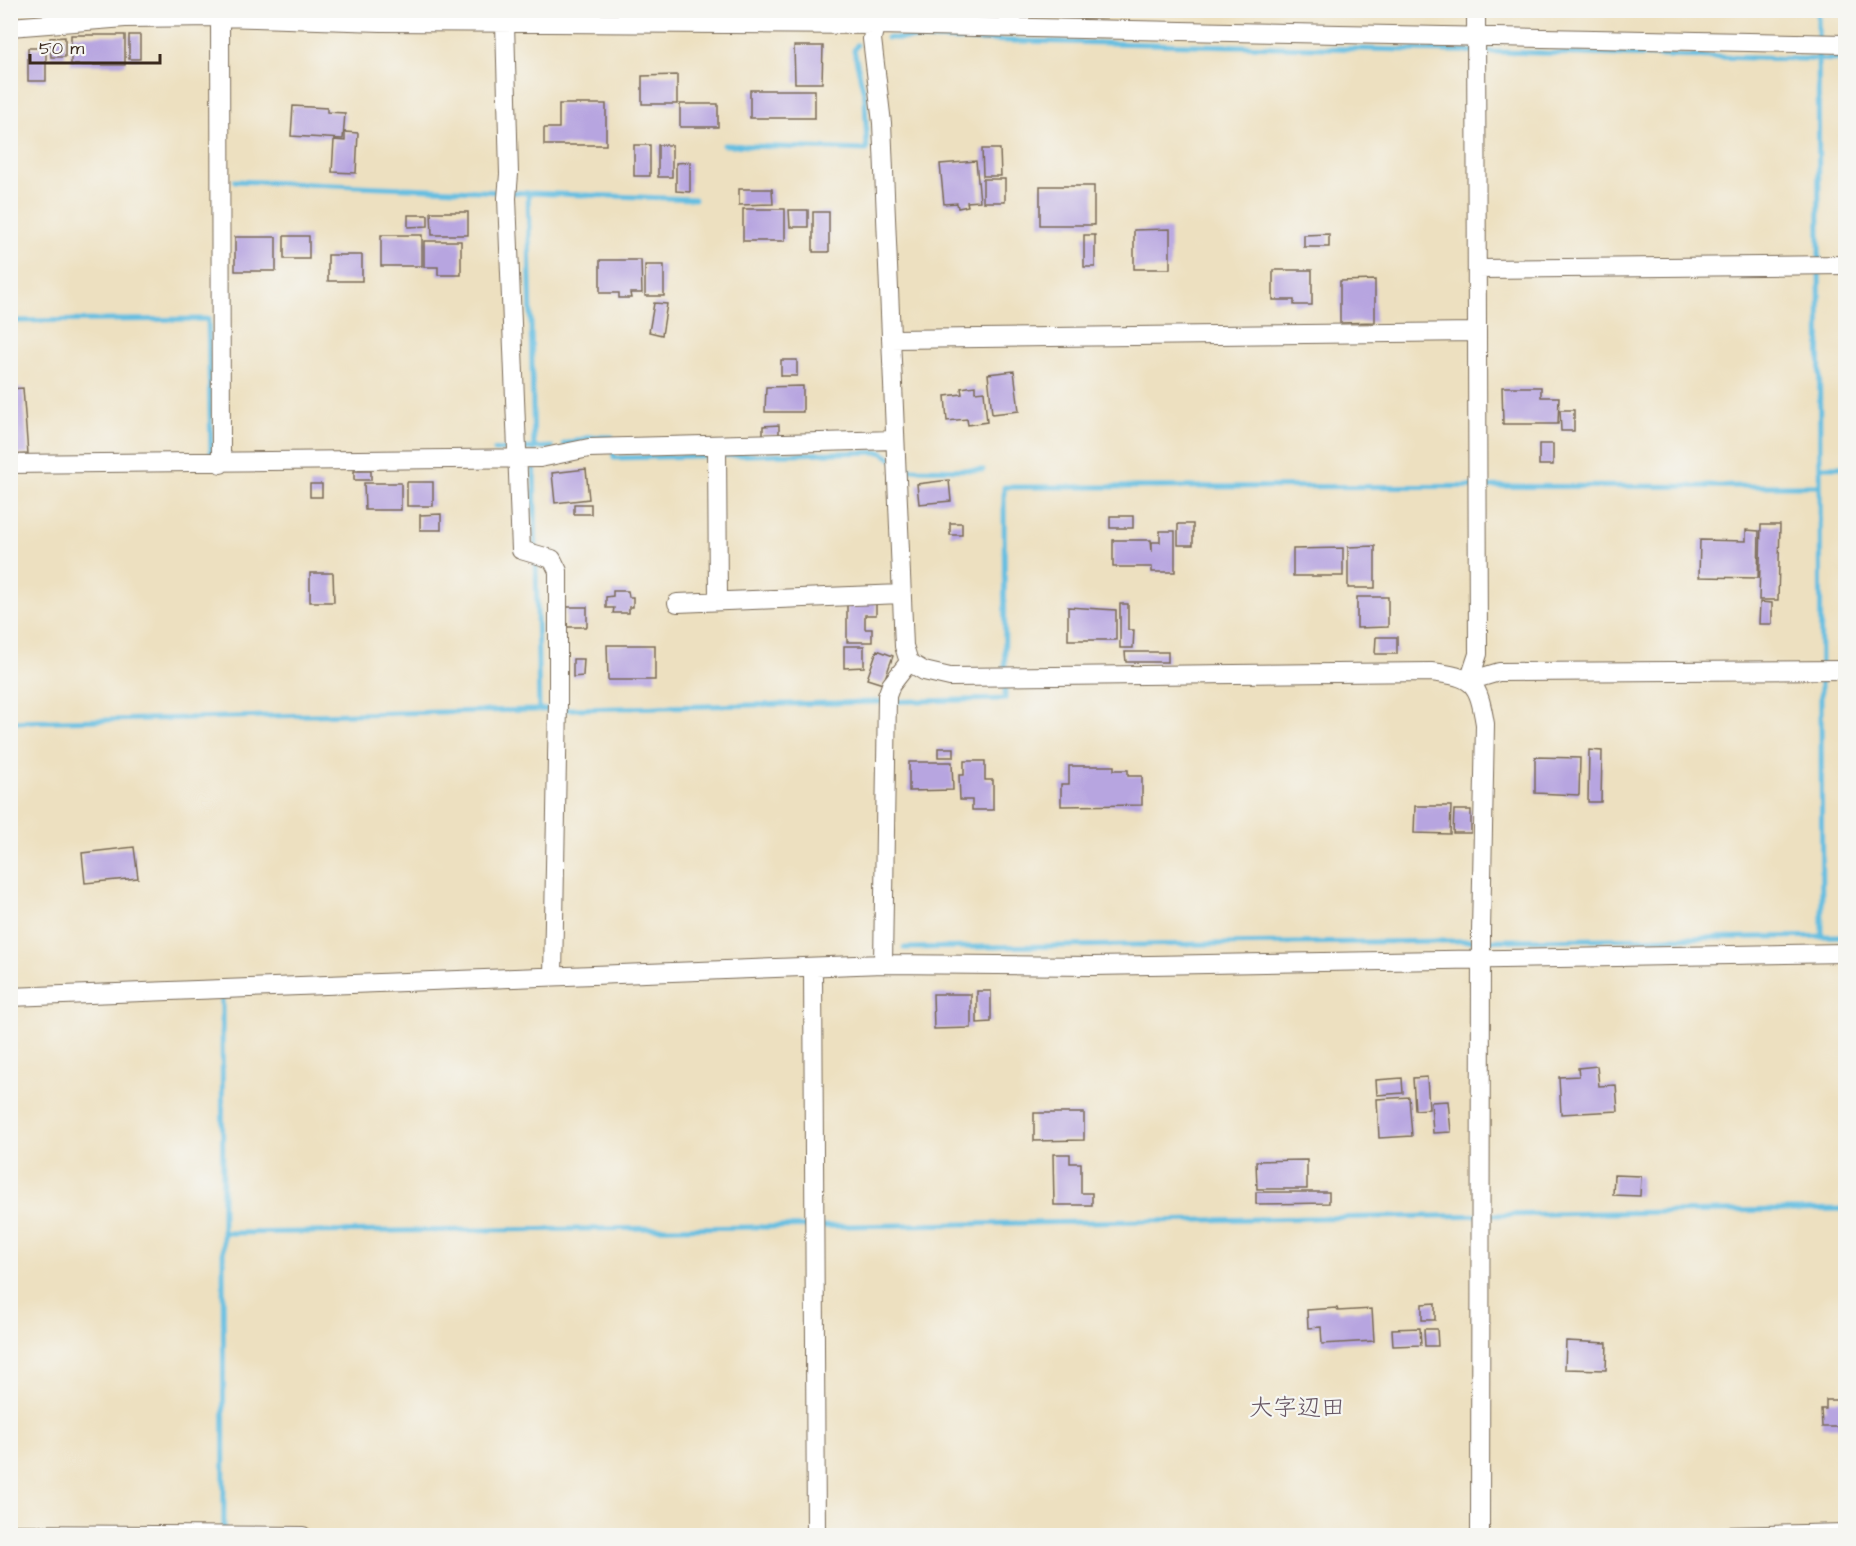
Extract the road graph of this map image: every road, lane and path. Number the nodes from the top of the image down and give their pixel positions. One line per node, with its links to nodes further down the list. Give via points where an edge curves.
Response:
1 (1476, 10): 7 (street)
2 (220, 14): 4 (street); 5 (street); 14 (street)
3 (878, 18): 4 (street); 7 (street); 11 (street, via 872,39 882,123)
4 (505, 23): 15 (street, via 507,198)
5 (10, 27)
6 (1845, 44): 7 (street)
7 (1476, 46): 9 (street)
8 (1845, 265): 9 (street)
9 (1477, 268): 10 (street)
10 (1477, 332): 11 (street); 22 (street, via 1478,654)
11 (891, 339): 13 (street)
12 (717, 453): 13 (street); 15 (street, via 589,447); 18 (street)
13 (896, 454): 17 (street)
14 (220, 458): 15 (street); 16 (street)
15 (529, 458): 27 (street, via 520,550 552,559 558,571)
16 (10, 464)
17 (902, 594): 18 (street); 20 (street, via 904,646)
18 (718, 601): 19 (street)
19 (677, 603)
20 (909, 662): 22 (street, via 924,671 950,677 1431,672); 25 (street, via 891,685 887,701)
21 (1845, 670): 22 (street, via 1499,672)
22 (1469, 681): 23 (street, via 1480,694 1485,724)
23 (1481, 946): 24 (street); 25 (street, via 1093,966); 35 (street)
24 (1845, 953)
25 (883, 964): 26 (street)
26 (813, 967): 27 (street); 34 (street)
27 (552, 976): 28 (street)
28 (10, 996)
29 (1845, 1533): 36 (street)
30 (10, 1534): 31 (street)
31 (220, 1535): 32 (street)
32 (228, 1535): 33 (street)
33 (303, 1536)
34 (816, 1536)
35 (1479, 1536)
36 (1725, 1536)

